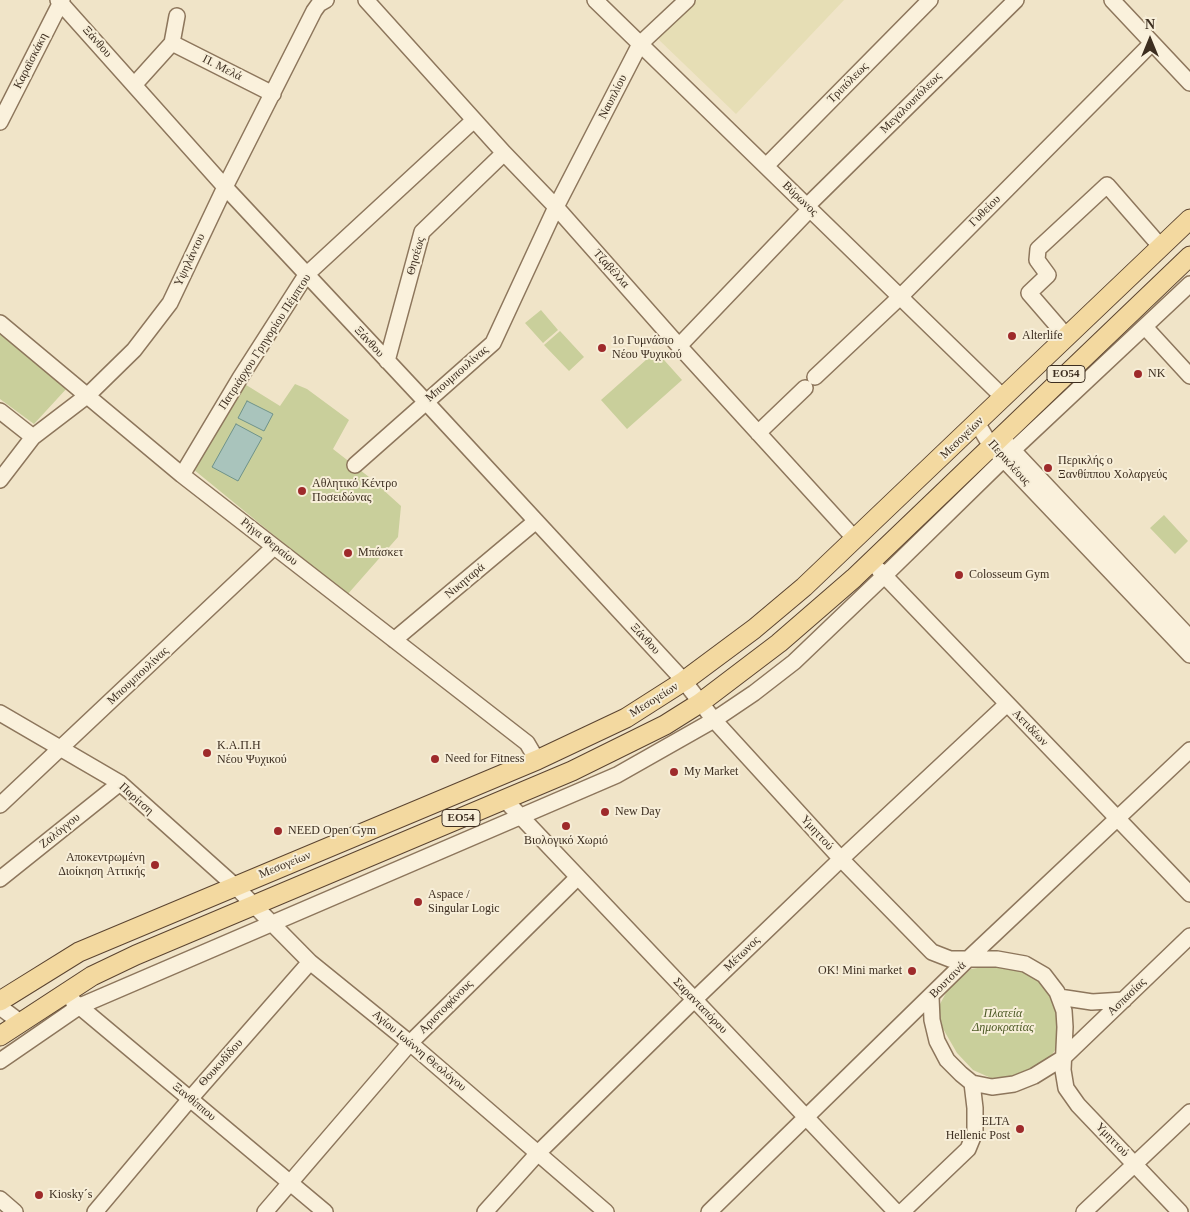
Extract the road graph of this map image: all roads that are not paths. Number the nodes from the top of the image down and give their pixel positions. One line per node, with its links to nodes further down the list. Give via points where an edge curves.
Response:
1 (326, 0): 15 (street, Υψηλάντου, via 314,11)
2 (596, 0): 11 (street, Βύρωνος)
3 (687, 0): 11 (street, Ναυπλίου)
4 (930, 0): 19 (street, Τριπόλεως)
5 (1016, 0): 22 (street, Μεγαλουπόλεως)
6 (1112, 0): 12 (street)
7 (61, 1): 14 (street, Ξάνθου); 17 (street, Καραϊσκάκη)
8 (366, 1): 16 (street, Τζαβέλλα)
9 (177, 16): 10 (street)
10 (172, 43): 14 (street); 15 (street, Π. Μελά)
11 (640, 44): 19 (street, Βύρωνος); 21 (street, Ναυπλίου)
12 (1152, 44): 13 (street); 28 (street, Γυθείου)
13 (1190, 83)
14 (135, 84): 20 (street, Ξάνθου)
15 (273, 94): 20 (street, Υψηλάντου)
16 (474, 120): 18 (street, Τζαβέλλα); 26 (street, Πατριάρχου Γρηγορίου Πέμπτου)
17 (0, 122)
18 (504, 153): 21 (street, Τζαβέλλα); 33 (street, Θησέως, via 422,232)
19 (766, 166): 22 (street, Βύρωνος)
20 (225, 188): 26 (street, Ξάνθου); 35 (street, Υψηλάντου, via 170,303 134,350)
21 (556, 207): 32 (street, Τζαβέλλα); 37 (street, Μπουμπουλίνας, via 493,343)
22 (809, 208): 28 (street, Βύρωνος); 32 (street, Μεγαλουπόλεως)
23 (1190, 219): 24 (main road, Μεσογείων / ΕΟ54)
24 (1161, 246): 31 (main road, Μεσογείων / ΕΟ54); 31 (street, via 1107,185 1038,249 1037,260 1048,275 1029,293)
25 (1190, 256): 42 (main road, Μεσογείων / ΕΟ54)
26 (306, 275): 33 (street, Ξάνθου); 44 (street, Πατριάρχου Γρηγορίου Πέμπτου)
27 (1190, 284): 30 (street, Μεσογείων)
28 (900, 297): 36 (street, Βύρωνος); 40 (street, Γυθείου)
29 (0, 323): 35 (street, Ρήγα Φεραίου)
30 (1145, 327): 34 (street); 42 (street, Μεσογείων)
31 (1067, 337): 36 (main road, Μεσογείων / ΕΟ54)
32 (679, 346): 40 (street, Τζαβέλλα)
33 (387, 361): 37 (street, Ξάνθου)
34 (1190, 376)
35 (88, 395): 41 (street, Υψηλάντου); 44 (street, Ρήγα Φεραίου)
36 (1004, 398): 39 (main road, Μεσογείων / ΕΟ54)
37 (426, 402): 43 (street, Μπουμπουλίνας); 46 (street, Ξάνθου)
38 (0, 411): 41 (street)
39 (977, 423): 42 (street, Περικλέους); 47 (main road, Μεσογείων / ΕΟ54)
40 (758, 432): 47 (street, Τζαβέλλα)
41 (33, 437): 45 (street, Υψηλάντου)
42 (1002, 448): 49 (main road, Μεσογείων / ΕΟ54); 50 (street, Μεσογείων); 52 (street, Περικλέους); 54 (street, Περικλέους)
43 (355, 465)
44 (182, 475): 48 (street, Ρήγα Φεραίου)
45 (0, 480)
46 (536, 521): 53 (street, Νικηταρά); 55 (street, Ξάνθου)
47 (855, 539): 51 (main road, via 862,549); 55 (main road, Μεσογείων / ΕΟ54, via 754,629)
48 (274, 546): 53 (street, Ρήγα Φεραίου); 60 (street, Μπουμπουλίνας)
49 (871, 562): 50 (street, Αετιδέων); 51 (main road, Μεσογείων / ΕΟ54)
50 (884, 576): 57 (street, Αετιδέων); 59 (street, Μεσογείων, via 794,662)
51 (854, 578): 56 (main road, Μεσογείων / ΕΟ54, via 778,643)
52 (1190, 638)
53 (394, 640): 62 (street, Ρήγα Φεραίου, via 527,743)
54 (1190, 655)
55 (684, 681): 56 (street, Υμηττού); 62 (main road, Μεσογείων / ΕΟ54, via 626,718)
56 (700, 703): 59 (street, Υμηττού); 64 (main road, Μεσογείων / ΕΟ54, via 658,729)
57 (1007, 704): 67 (street, Αετιδέων); 68 (street, Μέτωνος)
58 (0, 713): 60 (street, Παρίτση)
59 (714, 720): 66 (street, Μεσογείων, via 617,775); 68 (street, Υμηττού)
60 (61, 749): 63 (street, Παρίτση); 65 (street, Μπουμπουλίνας)
61 (1190, 750): 67 (street, Βουτσινά)
62 (537, 760): 71 (main road, Μεσογείων / ΕΟ54)
63 (120, 783): 70 (street, Ζαλόγγου); 71 (street, Παρίτση)
64 (505, 800): 66 (street, Σαρανταπόρου); 73 (main road, Μεσογείων / ΕΟ54)
65 (0, 804)
66 (520, 817): 69 (street, Σαρανταπόρου); 74 (street, Μεσογείων)
67 (1117, 818): 72 (street, Αετιδέων); 76 (street, Βουτσινά)
68 (841, 859): 76 (street, Υμηττού, via 932,952 950,959); 81 (street, Μέτωνος)
69 (578, 877): 81 (street, Σαρανταπόρου); 88 (street, Αριστοφάνους)
70 (0, 879)
71 (235, 886): 73 (street, Αγίου Ιωάννη Θεολόγου); 83 (main road, Μεσογείων / ΕΟ54, via 78,952)
72 (1190, 894)
73 (255, 906): 74 (street, Αγίου Ιωάννη Θεολόγου); 78 (main road, Μεσογείων / ΕΟ54, via 136,954)
74 (273, 924): 77 (street, Αγίου Ιωάννη Θεολόγου); 84 (street, Μεσογείων)
75 (1190, 936): 82 (street, Ασπασίας)
76 (968, 959): 79 (street, Βουτσινά); 80 (street, via 997,959 1025,964 1044,975)
77 (310, 962): 88 (street, Αγίου Ιωάννη Θεολόγου); 92 (street, Θουκυδίδου)
78 (63, 993): 84 (street, Ξανθίππου); 86 (main road, Μεσογείων / ΕΟ54)
79 (931, 997): 91 (street, via 937,1041 947,1060); 94 (street, Βουτσινά)
80 (1059, 997): 82 (street, via 1092,1002); 89 (street, via 1064,1010)
81 (694, 1000): 94 (street, Σαρανταπόρου); 95 (street, Μέτωνος)
82 (1124, 1000): 89 (street, Ασπασίας)
83 (0, 1001)
84 (80, 1006): 90 (street, Μεσογείων); 92 (street, Ξανθίππου)
85 (0, 1007): 86 (street)
86 (20, 1022): 87 (main road, Μεσογείων / ΕΟ54)
87 (0, 1036)
88 (410, 1043): 95 (street, Αγίου Ιωάννη Θεολόγου); 97 (street, Αριστοφάνους)
89 (1063, 1058): 91 (street, via 1014,1084 992,1087); 96 (street, Υμηττού, via 1066,1088)
90 (0, 1061)
91 (972, 1083): 105 (street, via 975,1132 968,1149)
92 (190, 1098): 97 (street, Ξανθίππου); 98 (street, Θουκυδίδου)
93 (1190, 1112): 96 (street)
94 (807, 1118): 103 (street, Βουτσινά); 104 (street, Σαρανταπόρου)
95 (538, 1153): 101 (street, Μέτωνος); 102 (street, Αγίου Ιωάννη Θεολόγου)
96 (1136, 1164): 106 (street); 107 (street, Υμηττού)
97 (290, 1183): 99 (street, Αριστοφάνους); 100 (street, Ξανθίππου)
98 (95, 1212)
99 (265, 1212)
100 (324, 1212)
101 (485, 1212)
102 (606, 1212)
103 (709, 1212)
104 (896, 1212)
105 (902, 1212)
106 (1084, 1212)
107 (1180, 1212)

